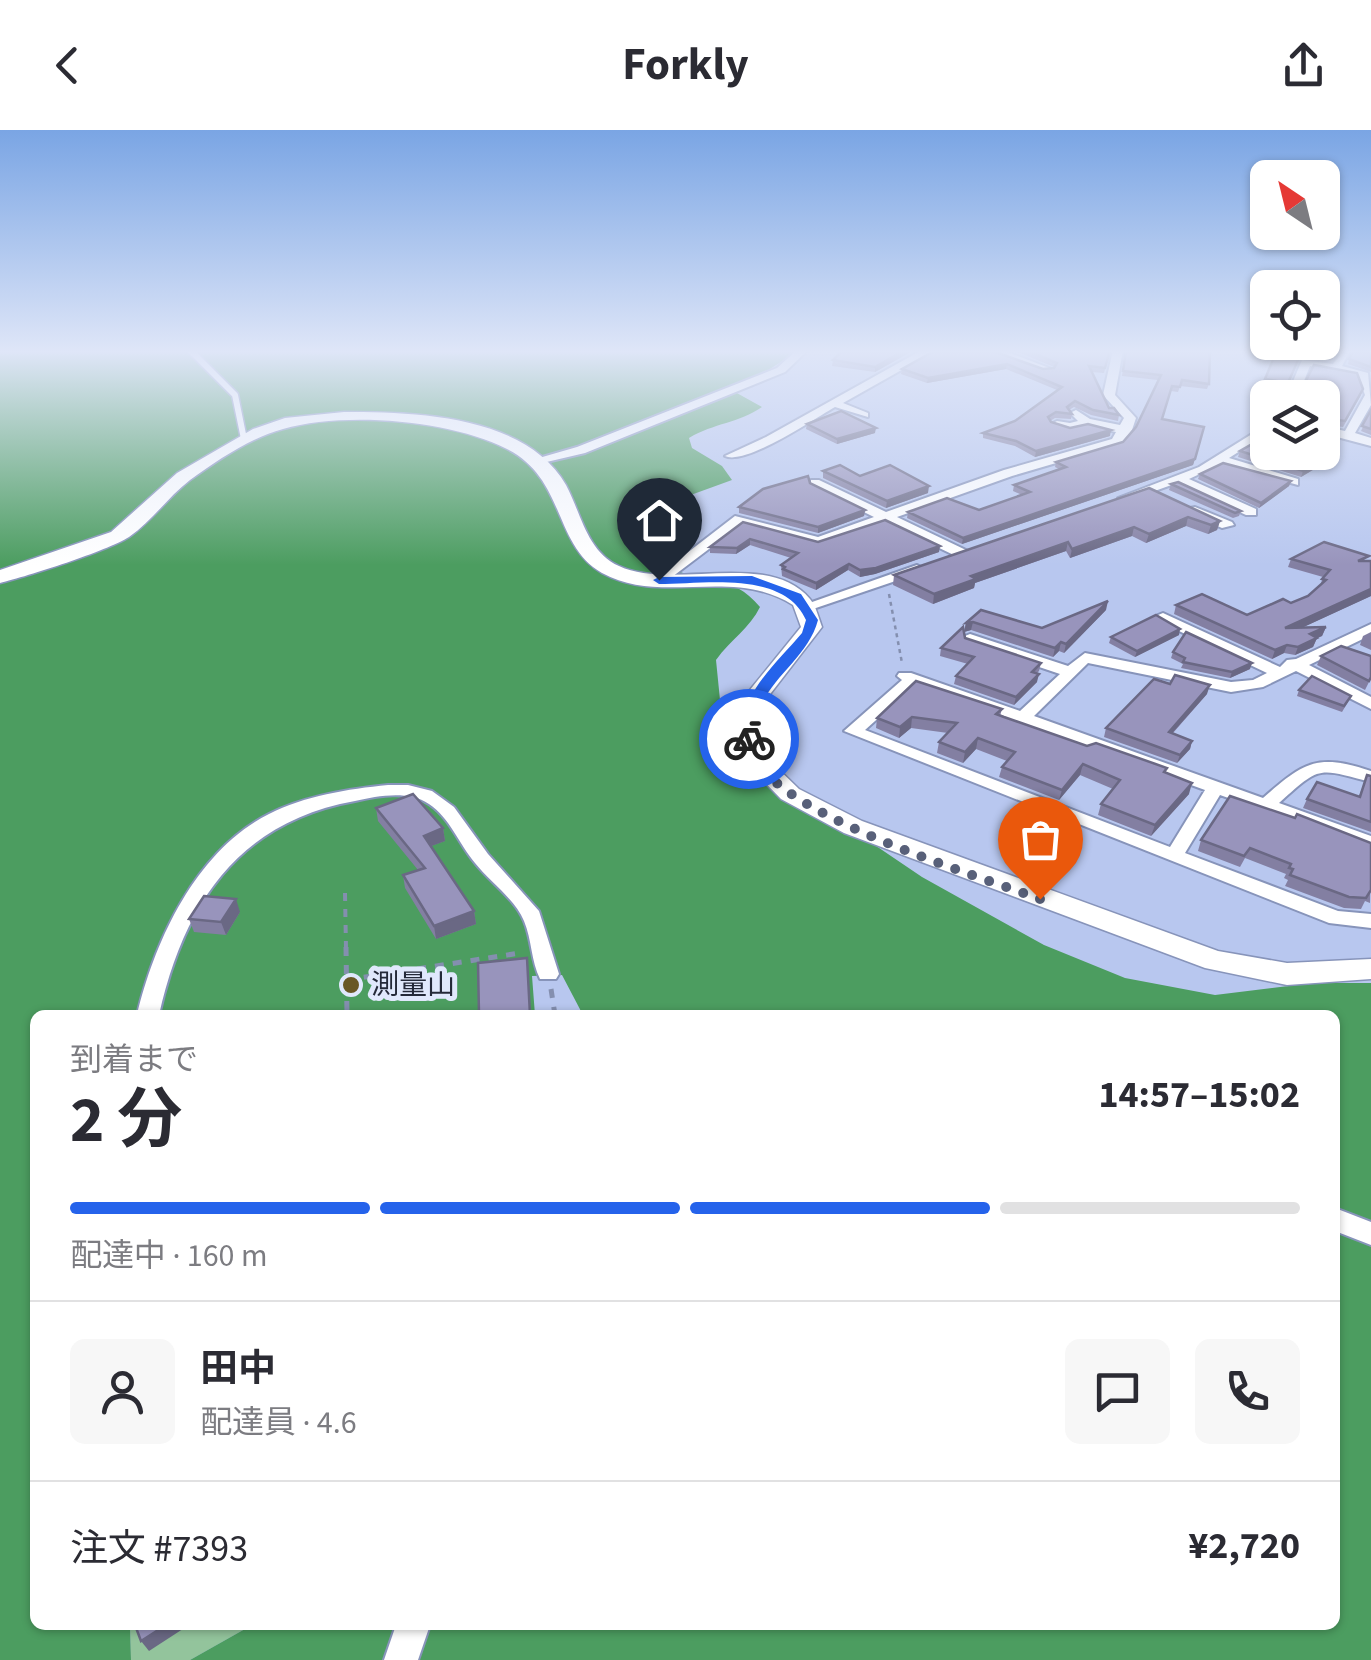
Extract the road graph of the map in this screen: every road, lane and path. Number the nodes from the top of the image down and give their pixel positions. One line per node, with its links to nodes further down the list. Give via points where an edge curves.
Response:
1 (242, 421): 14 (lane)
2 (294, 421): 14 (main road)
3 (403, 421): 19 (main road, via 471,432)
4 (652, 421): 19 (street)
5 (802, 421): 17 (street)
6 (1077, 421): 10 (street)
7 (1094, 421): 11 (street)
8 (1129, 421): 11 (street)
9 (1356, 421): 13 (street)
10 (1057, 424)
11 (1126, 430): 28 (street, via 1117,441)
12 (1340, 433): 13 (street)
13 (1348, 435): 16 (street)
14 (244, 439): 34 (main road, via 173,485 118,536)
15 (1250, 439): 18 (street)
16 (1371, 442)
17 (731, 456)
18 (1219, 459): 20 (street); 21 (street)
19 (538, 460): 35 (main road, via 594,557 624,575)
20 (1178, 478): 23 (street); 27 (street)
21 (1294, 482)
22 (815, 484): 28 (street)
23 (1148, 489): 24 (street); 25 (street)
24 (1164, 496)
25 (1111, 502)
26 (1180, 504): 29 (street)
27 (1252, 512)
28 (885, 516): 31 (street); 35 (street, via 819,541 740,519)
29 (1227, 526)
30 (982, 548): 31 (street)
31 (963, 554): 32 (street)
32 (948, 559)
33 (932, 564): 36 (street)
34 (0, 577)
35 (659, 580): 37 (main road, via 752,580)
36 (886, 580): 37 (street); 45 (path)
37 (805, 606): 56 (main road, via 812,627 753,701 747,721 756,760 790,794 870,834 1215,961 1287,974)
38 (1163, 618): 43 (street)
39 (1371, 629): 41 (street)
40 (970, 639): 44 (street)
41 (1334, 645): 42 (street); 43 (street)
42 (1357, 655)
43 (1286, 667): 44 (street, via 1257,684 1231,687 1086,658); 46 (street)
44 (1068, 671): 47 (street)
45 (909, 677): 47 (street); 52 (street, via 852,731)
46 (1371, 704)
47 (1024, 718): 49 (street)
48 (1371, 777): 50 (street, via 1313,764)
49 (1215, 788): 50 (street); 52 (street)
50 (1266, 806): 51 (street)
51 (1371, 843)
52 (1175, 854): 54 (street, via 1336,918)
53 (344, 892): 58 (path)
54 (1371, 921)
55 (538, 950): 57 (street); 58 (path); 59 (street, via 534,918 432,796 384,791 338,798 271,821 244,841 183,916 163,953)
56 (1371, 969)
57 (548, 974): 61 (path)
58 (346, 980): 60 (path)
59 (149, 1010)
60 (348, 1010)
61 (554, 1010)
62 (1340, 1221): 63 (street)
63 (1371, 1234)
64 (411, 1630): 65 (street)
65 (401, 1660)

